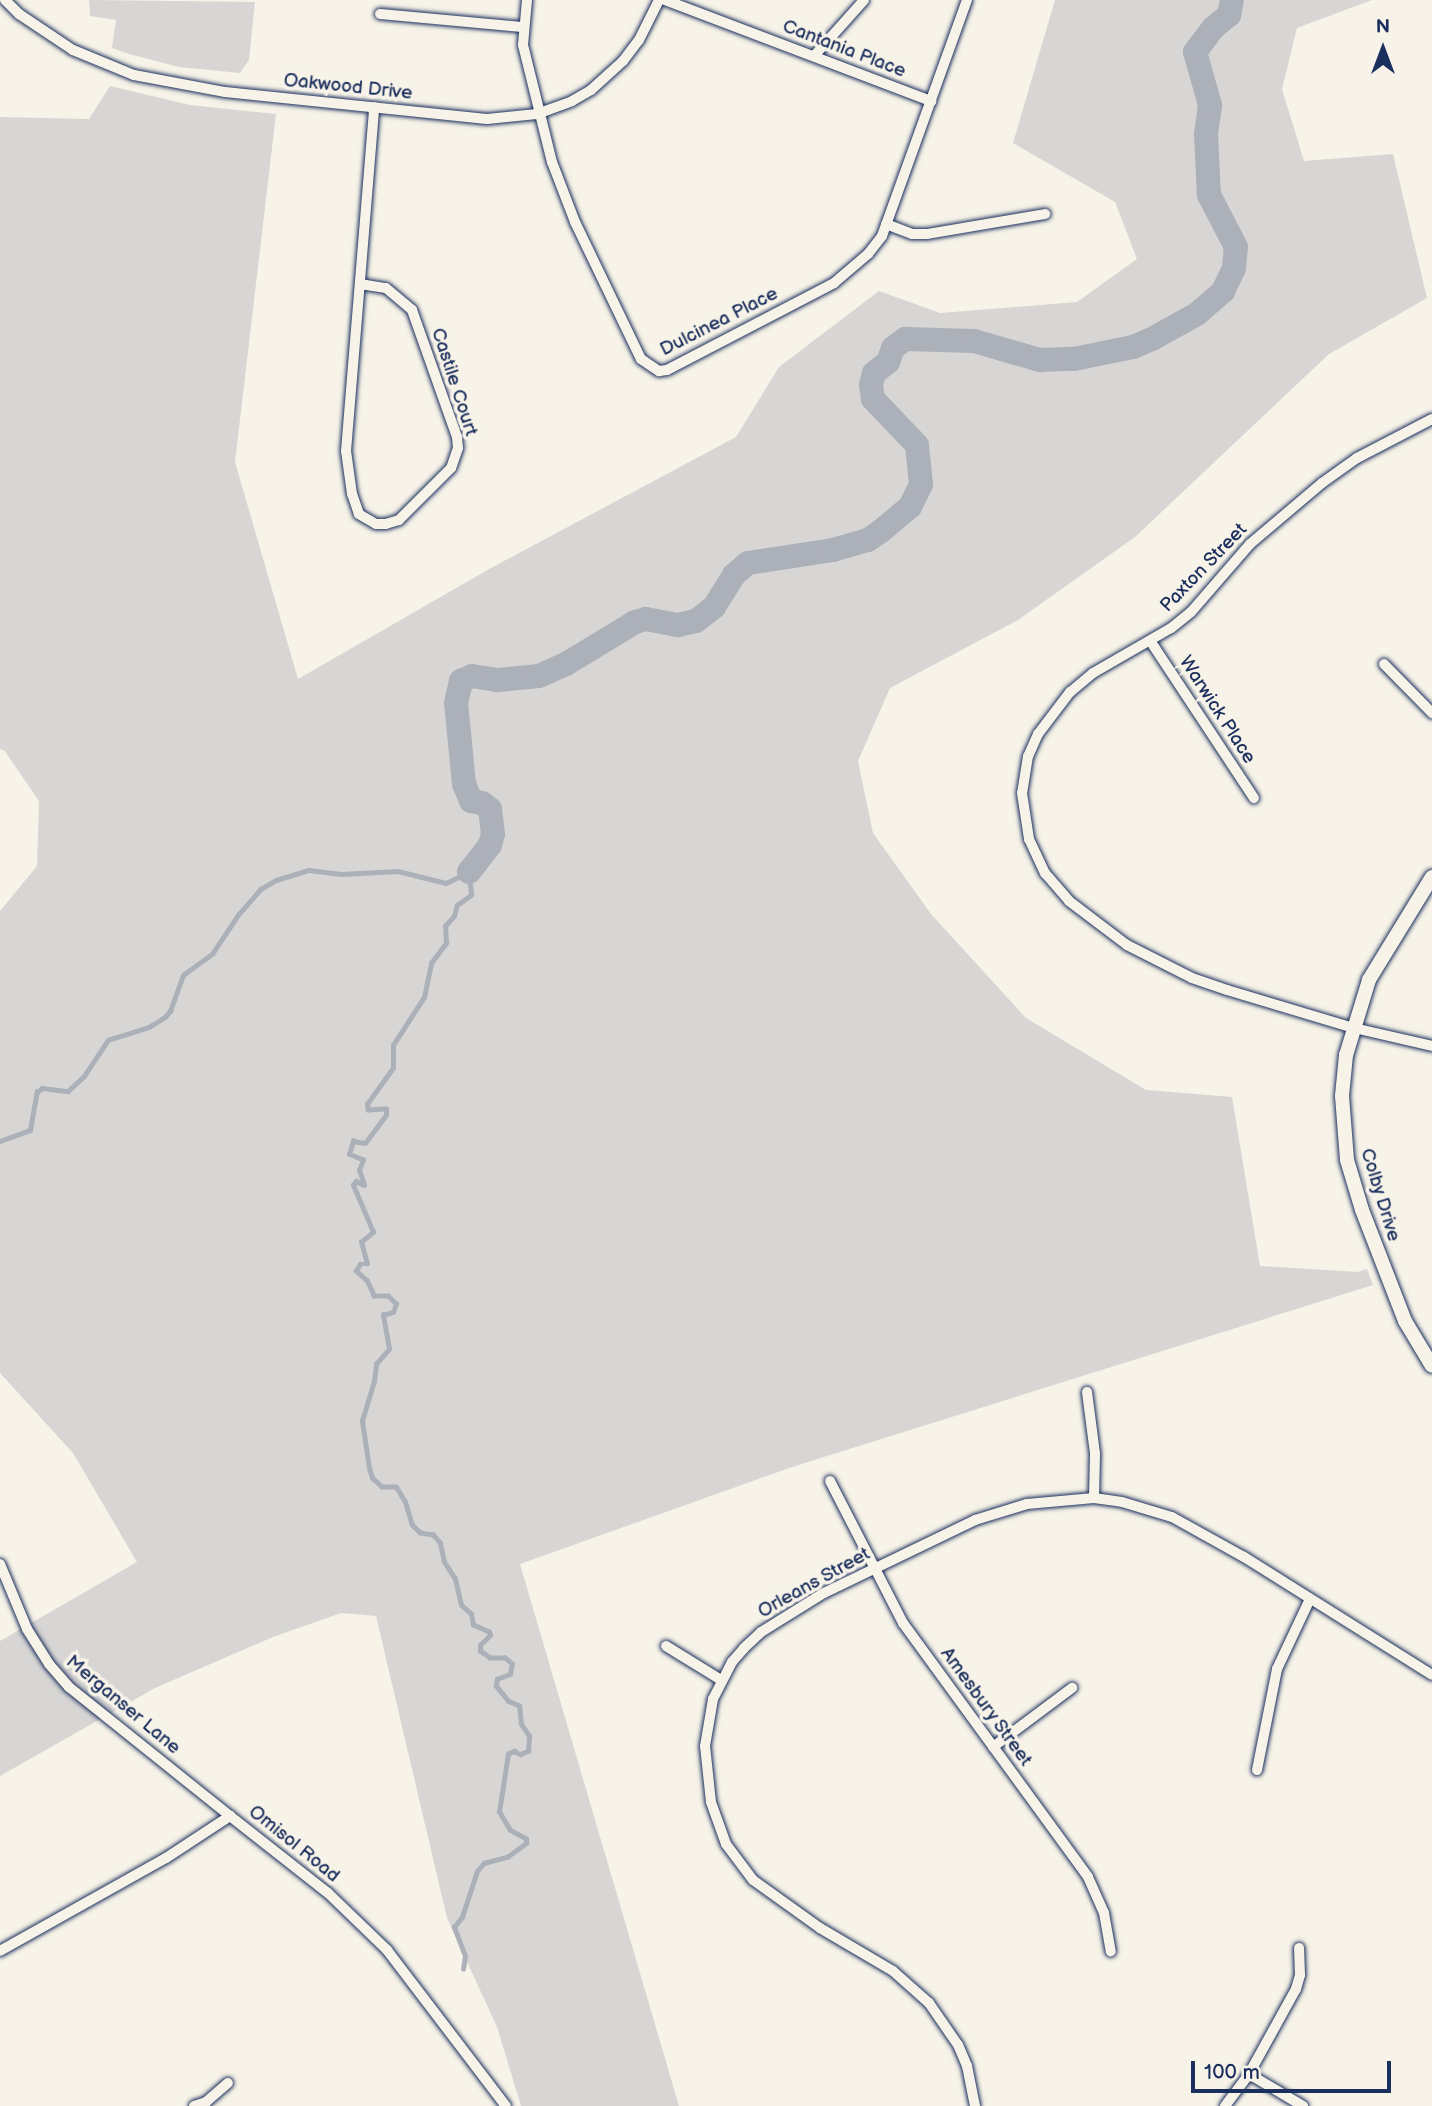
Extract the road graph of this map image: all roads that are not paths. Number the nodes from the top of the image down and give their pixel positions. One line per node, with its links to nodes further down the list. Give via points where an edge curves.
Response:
1 (5, 0): 11 (street, Oakwood Drive, via 19,15 73,50 134,75 212,90)
2 (527, 0): 8 (street, Dulcinea Place)
3 (659, 0): 12 (street, Oakwood Drive, via 639,40 609,75 572,101)
4 (665, 0): 9 (street, Cantania Place)
5 (864, 0): 9 (street)
6 (967, 0): 10 (street, Dulcinea Place)
7 (380, 14): 8 (street)
8 (522, 27): 12 (street, Dulcinea Place)
9 (814, 56): 10 (street, Cantania Place)
10 (931, 101): 14 (street, Dulcinea Place)
11 (374, 107): 12 (street, Oakwood Drive, via 487,119); 15 (street, Castile Court)
12 (537, 114): 14 (street, Dulcinea Place, via 575,222 640,359 652,369 667,370 834,283 868,254)
13 (1045, 214): 14 (street, via 927,234 912,234)
14 (886, 224)
15 (360, 284): 15 (street, Castile Court, via 347,473 359,514 386,524 400,520 451,468 457,437 412,310 386,288)
16 (1432, 419): 17 (street, Paxton Street, via 1357,458 1288,509 1242,552 1191,612)
17 (1151, 642): 20 (street, Warwick Place); 22 (street, Paxton Street, via 1093,673 1070,692 1038,734 1028,756 1022,793 1024,818 1037,858 1069,901 1103,929 1159,963 1227,990)
18 (1384, 664): 19 (street)
19 (1432, 713)
20 (1254, 797)
21 (1432, 877): 22 (street, Colby Drive, via 1379,961)
22 (1354, 1028): 23 (street, Paxton Street); 24 (street, Colby Drive, via 1342,1096 1347,1160 1396,1299)
23 (1432, 1046)
24 (1432, 1366)
25 (1087, 1392): 27 (street, via 1095,1454)
26 (830, 1481): 29 (street, Amesbury Street)
27 (1094, 1498): 29 (street, Orleans Street, via 1057,1499 998,1512); 30 (street, Orleans Street, via 1172,1517)
28 (0, 1564): 37 (street, Merganser Lane, via 27,1629 69,1687)
29 (874, 1568): 33 (street, Orleans Street, via 761,1632); 35 (street, Amesbury Street, via 903,1623)
30 (1310, 1599): 32 (street, Orleans Street); 36 (street, via 1277,1669)
31 (666, 1646): 33 (street)
32 (1432, 1675)
33 (721, 1680): 45 (street, Orleans Street, via 708,1720 706,1772 710,1802 726,1844 753,1880 820,1928 893,1971 929,2003 958,2045)
34 (1072, 1688): 35 (street)
35 (993, 1747): 40 (street, Amesbury Street, via 1088,1877 1104,1913)
36 (1257, 1770)
37 (230, 1816): 39 (street, Omisol Road, via 166,1858); 44 (street, Omisol Road, via 328,1893 387,1950)
38 (1299, 1948): 41 (street, via 1296,1989)
39 (0, 1951)
40 (1111, 1951)
41 (1249, 2074): 46 (street); 47 (street)
42 (228, 2083): 43 (street)
43 (194, 2106)
44 (506, 2106)
45 (975, 2106)
46 (1226, 2106)
47 (1303, 2106)

